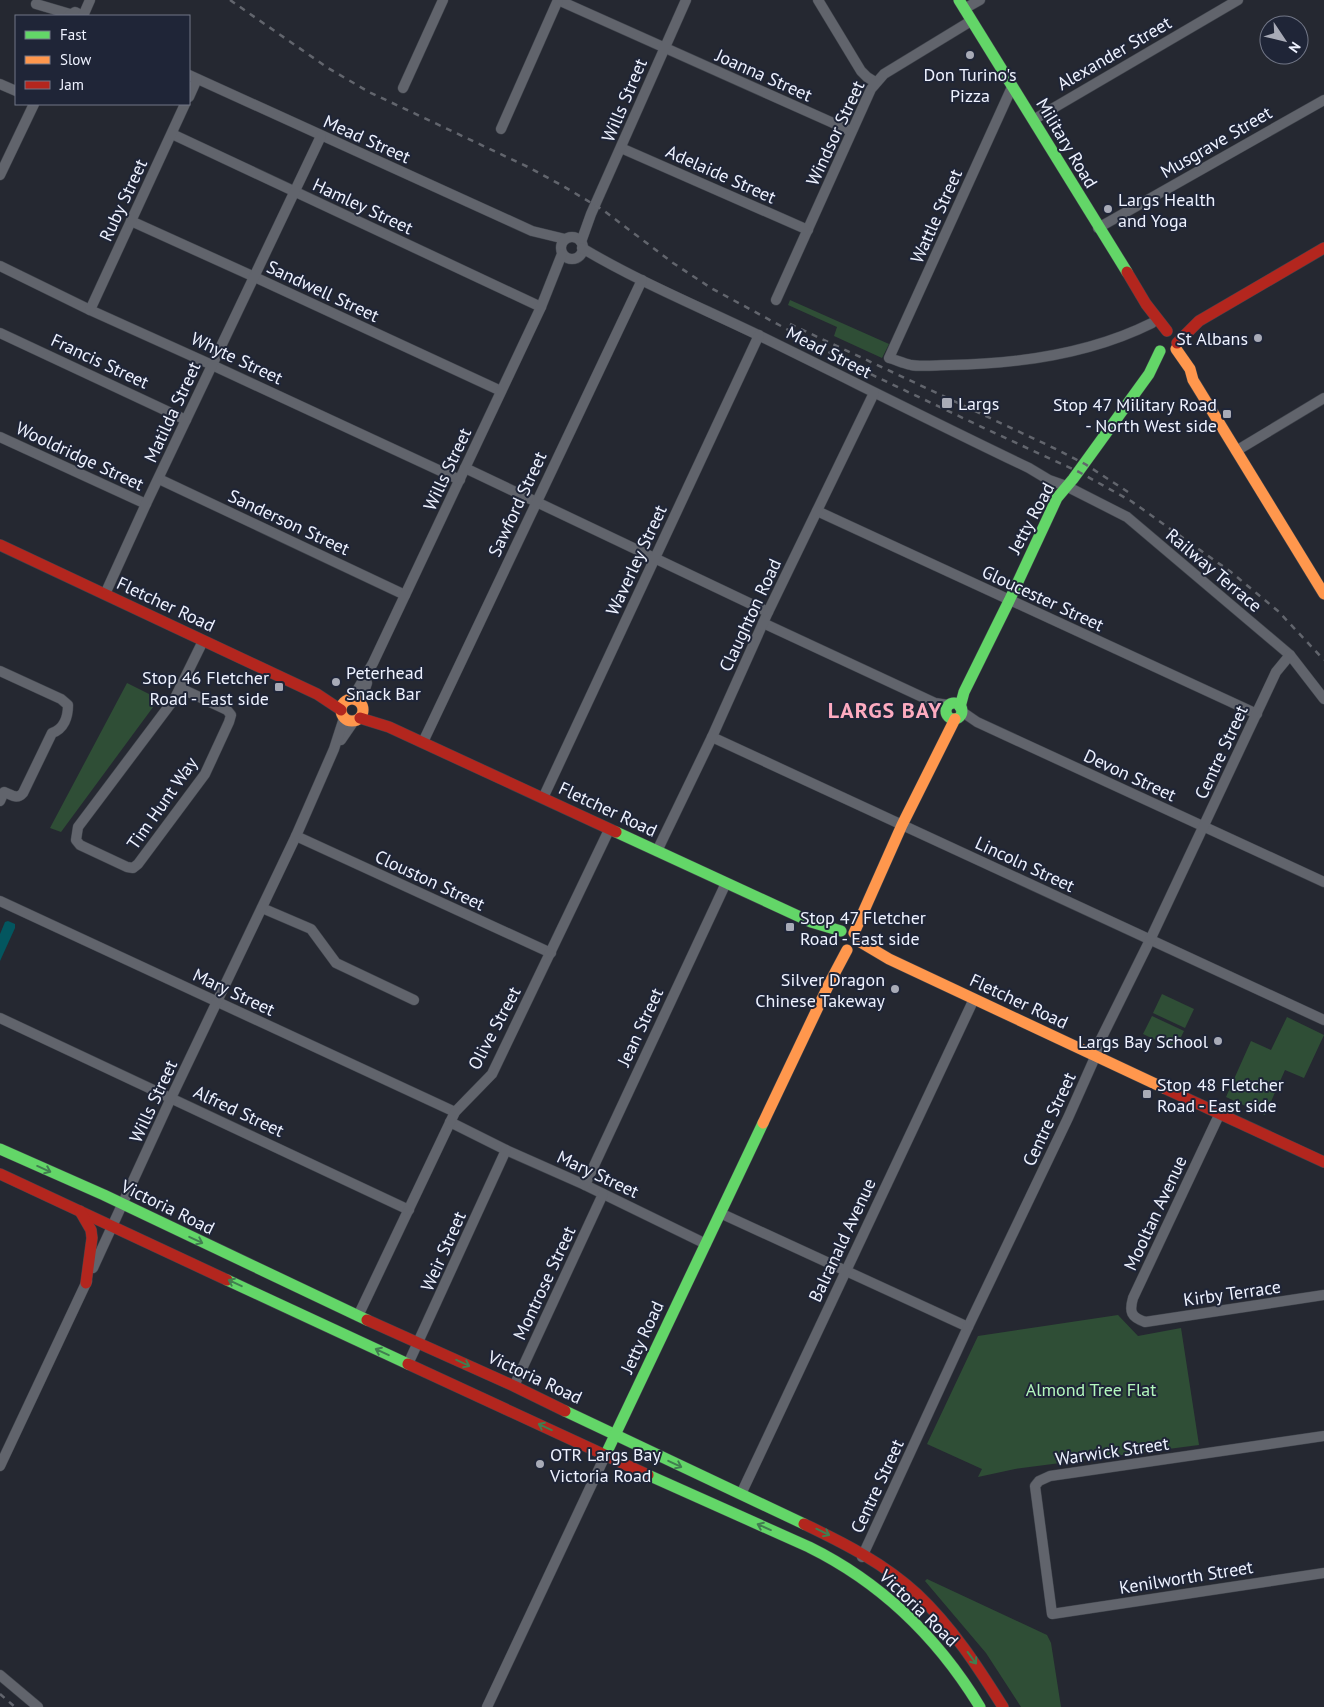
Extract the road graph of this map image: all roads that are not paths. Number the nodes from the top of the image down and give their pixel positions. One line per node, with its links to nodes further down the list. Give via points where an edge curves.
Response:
1 (84, 0): 12 (street)
2 (90, 0): 12 (street)
3 (443, 0): 19 (street)
4 (558, 0): 14 (street, Joanna Street); 26 (street)
5 (686, 0): 14 (street, Wills Street)
6 (818, 0): 16 (street, via 862,71)
7 (980, 0): 10 (street)
8 (1238, 0): 25 (street, Alexander Street)
9 (31, 2): 11 (street); 12 (street)
10 (962, 5): 13 (main road, Military Road)
11 (55, 15)
12 (76, 15)
13 (971, 21): 16 (street, Windsor Street); 18 (main road, Military Road)
14 (664, 48): 27 (street, Joanna Street); 30 (street, Wills Street)
15 (193, 77): 21 (street); 29 (street, Mead Street)
16 (875, 82): 27 (street, Windsor Street)
17 (0, 84): 20 (street)
18 (1012, 87): 25 (main road, Military Road); 45 (street, Wattle Street, via 889,358 912,365 1031,360 1088,346)
19 (403, 88)
20 (15, 92)
21 (190, 92)
22 (1324, 100): 34 (street, Musgrave Street)
23 (34, 105): 31 (street)
24 (186, 105): 28 (street, Ruby Street)
25 (1033, 120): 34 (main road, Military Road)
26 (501, 129)
27 (851, 131): 35 (street, Windsor Street)
28 (172, 134): 32 (street, Hamley Street); 33 (street, Ruby Street)
29 (321, 136): 32 (street, Matilda Street); 36 (street, Mead Street)
30 (621, 148): 35 (street, Adelaide Street); 36 (street, Wills Street, via 591,214)
31 (1, 170)
32 (295, 192): 39 (street, Matilda Street); 43 (street, Hamley Street)
33 (131, 221): 39 (street, Sandwell Street); 44 (street, Ruby Street)
34 (1098, 228): 42 (main road, Military Road)
35 (808, 230): 41 (street, Windsor Street)
36 (571, 248): 40 (street, Mead Street); 43 (street, Wills Street)
37 (1324, 248): 48 (main road, Jetty Road, via 1199,321 1188,333)
38 (0, 266): 44 (street, Whyte Street)
39 (255, 276): 49 (street, Matilda Street); 50 (street, Sandwell Street)
40 (642, 280): 47 (street, Mead Street); 60 (street, Sawford Street)
41 (776, 300)
42 (1146, 304): 45 (main road, Military Road); 48 (main road, Military Road)
43 (541, 307): 50 (street, Wills Street)
44 (90, 310): 49 (street, Whyte Street)
45 (1152, 324): 48 (main road, Military Road)
46 (0, 332): 53 (street, Francis Street)
47 (759, 335): 51 (street, Mead Street); 64 (street, Waverley Street)
48 (1167, 344): 55 (main road, Military Road); 59 (main road, Jetty Road, via 1149,374)
49 (212, 365): 53 (street, Matilda Street); 58 (street, Whyte Street)
50 (501, 391): 56 (street, Wills Street)
51 (874, 393): 59 (street, Mead Street); 62 (street, Claughton Road)
52 (1324, 398): 55 (street)
53 (186, 420): 57 (street, Matilda Street)
54 (0, 437): 61 (street, Wooldridge Street)
55 (1236, 451): 66 (main road, Military Road)
56 (465, 468): 58 (street, Wills Street); 60 (street)
57 (159, 479): 61 (street, Matilda Street); 67 (street, Sanderson Street)
58 (460, 480): 67 (street, Wills Street)
59 (1066, 486): 68 (main road, Jetty Road, via 1051,510); 72 (street, Railway Terrace, via 1127,517)
60 (536, 502): 64 (street); 80 (street, Sawford Street)
61 (146, 504): 65 (street, Matilda Street)
62 (817, 511): 68 (street, Gloucester Street); 69 (street, Claughton Road)
63 (0, 545): 65 (main road, Fletcher Road)
64 (655, 559): 69 (street); 82 (street, Waverley Street)
65 (105, 594): 71 (main road, Fletcher Road)
66 (1324, 594)
67 (405, 595): 76 (street, Wills Street)
68 (1009, 601): 77 (main road, Jetty Road); 78 (street, Gloucester Street)
69 (768, 612): 70 (street, Claughton Road)
70 (763, 623): 77 (street, Devon Street); 79 (street, Claughton Road)
71 (203, 641): 74 (street, Tim Hunt Way); 76 (main road, Fletcher Road)
72 (1290, 655): 75 (street, Railway Terrace); 78 (street, Centre Street, via 1276,672)
73 (0, 671): 81 (street, via 68,705 68,717 58,731 52,733 23,793 16,797)
74 (180, 688): 74 (street, Tim Hunt Way, via 227,710 231,715 229,722 205,774 138,864 127,867 80,845 76,840 78,827)
75 (1324, 698)
76 (352, 710): 80 (main road, Fletcher Road); 86 (street, Wills Street)
77 (954, 711): 83 (main road, Jetty Road); 84 (street, Devon Street)
78 (1257, 714): 84 (street, Centre Street)
79 (712, 737): 83 (street, Lincoln Street); 87 (street, Claughton Road)
80 (423, 742): 82 (main road, Fletcher Road)
81 (1, 794)
82 (543, 798): 85 (main road, Fletcher Road)
83 (902, 825): 92 (main road, Jetty Road); 93 (street, Lincoln Street)
84 (1203, 827): 88 (street, Devon Street); 93 (street, Centre Street)
85 (609, 830): 87 (main road, Fletcher Road); 94 (street, Olive Street)
86 (296, 836): 91 (street, Wills Street); 94 (street, Clouston Street)
87 (657, 851): 89 (main road, Fletcher Road)
88 (1324, 882)
89 (726, 883): 92 (main road, Fletcher Road); 109 (street, Jean Street)
90 (0, 901): 97 (street, Mary Street)
91 (262, 908): 96 (street, via 311,930 336,963); 97 (street, Wills Street)
92 (847, 940): 95 (main road, Fletcher Road); 114 (main road, Jetty Road)
93 (1150, 940): 99 (street, Lincoln Street); 100 (street, Centre Street)
94 (551, 953): 102 (street, Olive Street, via 492,1074)
95 (974, 999): 100 (main road, Fletcher Road); 117 (street, Balranald Avenue)
96 (414, 1000)
97 (218, 1002): 101 (street, Wills Street); 102 (street, Mary Street)
98 (0, 1018): 101 (street, Alfred Street)
99 (1324, 1020)
100 (1096, 1055): 103 (main road, Fletcher Road); 122 (street, Centre Street)
101 (171, 1098): 111 (street, Wills Street); 112 (street, Alfred Street)
102 (455, 1112): 104 (street, Olive Street)
103 (1220, 1113): 107 (main road, Fletcher Road); 121 (street, Mooltan Avenue, via 1133,1298 1131,1312 1135,1318)
104 (450, 1122): 106 (street, Mary Street); 112 (street, Olive Street)
105 (0, 1149): 111 (main road, Victoria Road, one-way to 111)
106 (506, 1150): 109 (street, Mary Street); 123 (street, Weir Street)
107 (1324, 1162)
108 (0, 1174): 113 (main road, Victoria Road)
109 (585, 1185): 110 (street, Mary Street)
110 (603, 1194): 116 (street, Mary Street); 125 (street, Montrose Street)
111 (123, 1205): 115 (street, Wills Street); 120 (main road, Victoria Road, one-way to 120)
112 (410, 1210): 120 (street, Olive Street)
113 (80, 1211): 115 (main road, Victoria Road); 118 (main road, via 92,1238)
114 (720, 1213): 116 (main road, Jetty Road); 117 (street)
115 (113, 1226): 118 (street, Wills Street); 124 (main road, Victoria Road, one-way to 115)
116 (706, 1244): 126 (main road, Jetty Road)
117 (846, 1270): 122 (street); 130 (street, Balranald Avenue)
118 (86, 1283): 129 (street, Wills Street)
119 (1324, 1296): 121 (street, Kirby Terrace)
120 (358, 1316): 123 (main road, Victoria Road)
121 (1145, 1322)
122 (968, 1327): 131 (street, Centre Street)
123 (419, 1342): 124 (street, Weir Street); 125 (main road, Victoria Road, one-way to 125)
124 (408, 1364): 128 (main road, Victoria Road, one-way to 124)
125 (514, 1386): 126 (main road, Victoria Road)
126 (615, 1436): 128 (main road, Jetty Road); 130 (main road, Victoria Road, one-way to 130)
127 (1324, 1436): 134 (street, Warwick Street, via 1050,1476 1040,1481 1035,1486 1035,1496)
128 (605, 1456): 132 (main road, Victoria Road, one-way to 128, via 794,1540); 137 (street, Jetty Road)
129 (0, 1466)
130 (741, 1494): 131 (main road, Victoria Road, one-way to 131)
131 (864, 1554): 132 (street, Centre Street); 139 (main road, Victoria Road, one-way to 139, via 917,1594 942,1620 973,1658)
132 (855, 1572): 138 (main road, Victoria Road, via 886,1594 928,1636 951,1663)
133 (1324, 1573): 134 (street, Kenilworth Street)
134 (1052, 1614)
135 (0, 1675): 136 (street)
136 (38, 1707)
137 (487, 1707)
138 (980, 1707)
139 (1003, 1707)

